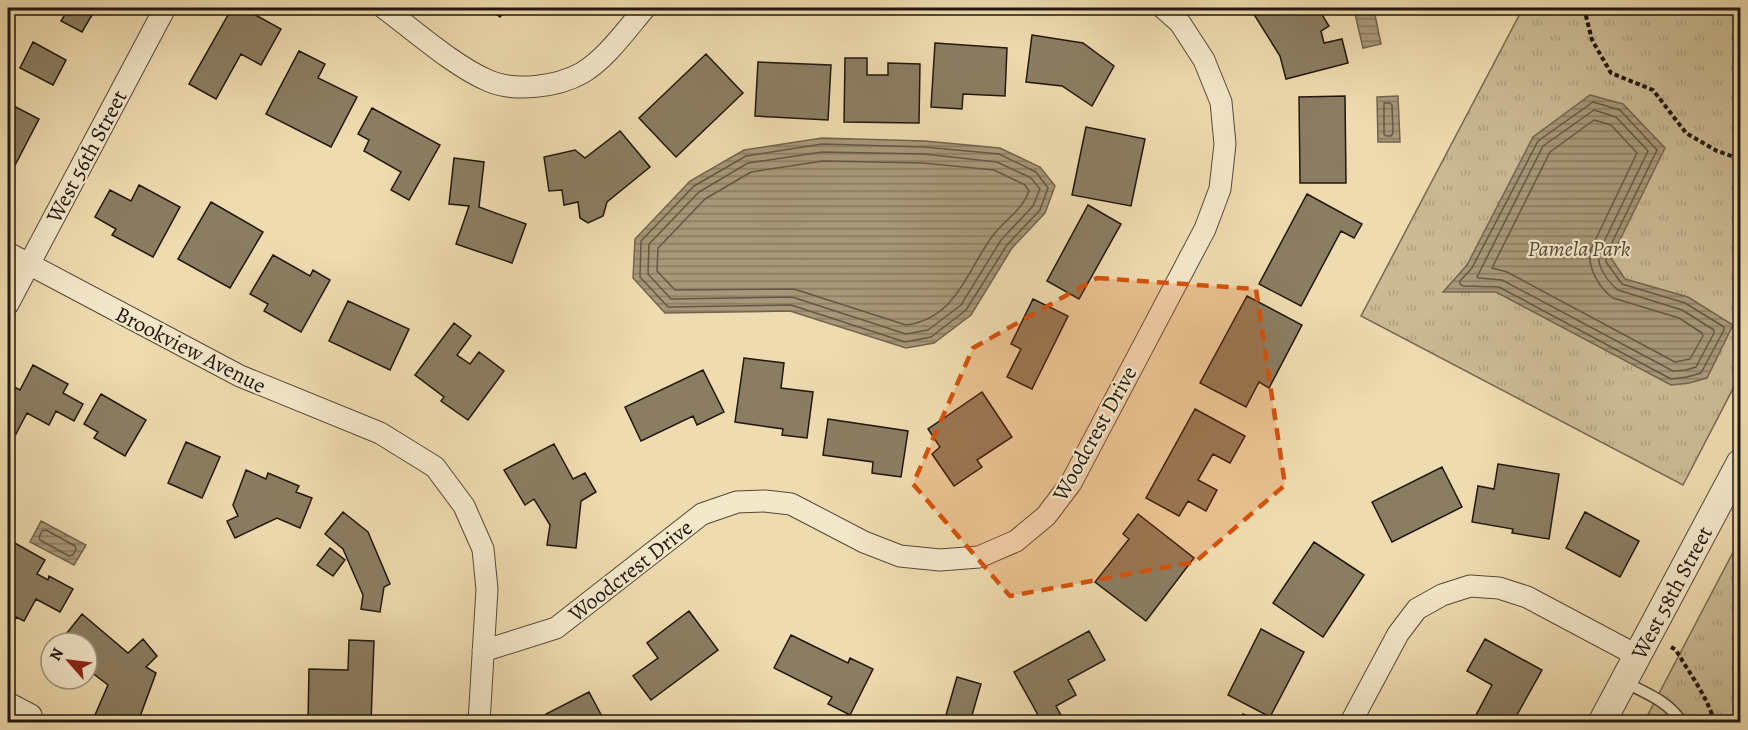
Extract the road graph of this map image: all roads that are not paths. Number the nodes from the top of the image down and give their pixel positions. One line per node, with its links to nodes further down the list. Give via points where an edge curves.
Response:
1 (165, 8): 6 (street, West 56th Street)
2 (384, 8): 3 (street, via 464,67 491,82 522,87 553,84 582,73 606,53)
3 (645, 8)
4 (1163, 8): 10 (street, Woodcrest Drive, via 1180,23 1204,60 1221,102 1225,144 1220,189 1205,229 1071,483 1046,516 1016,541 979,556 940,560 900,556 791,504 737,502 702,514 556,628)
5 (8, 253): 6 (street, Brookview Avenue)
6 (29, 264): 7 (street, West 56th Street); 10 (street, Brookview Avenue, via 240,376 380,433 435,467 464,506 483,549 487,589)
7 (8, 304)
8 (1740, 463): 9 (street, West 58th Street)
9 (1643, 645): 11 (street, West 58th Street); 15 (street, via 1527,597 1499,588 1470,586 1417,609 1398,634)
10 (483, 651): 14 (street, Brookview Avenue)
11 (1624, 682): 16 (street, West 58th Street); 17 (lane, via 1675,712)
12 (8, 703): 13 (street)
13 (29, 719)
14 (479, 723)
15 (1351, 723)
16 (1602, 723)
17 (1681, 723)

